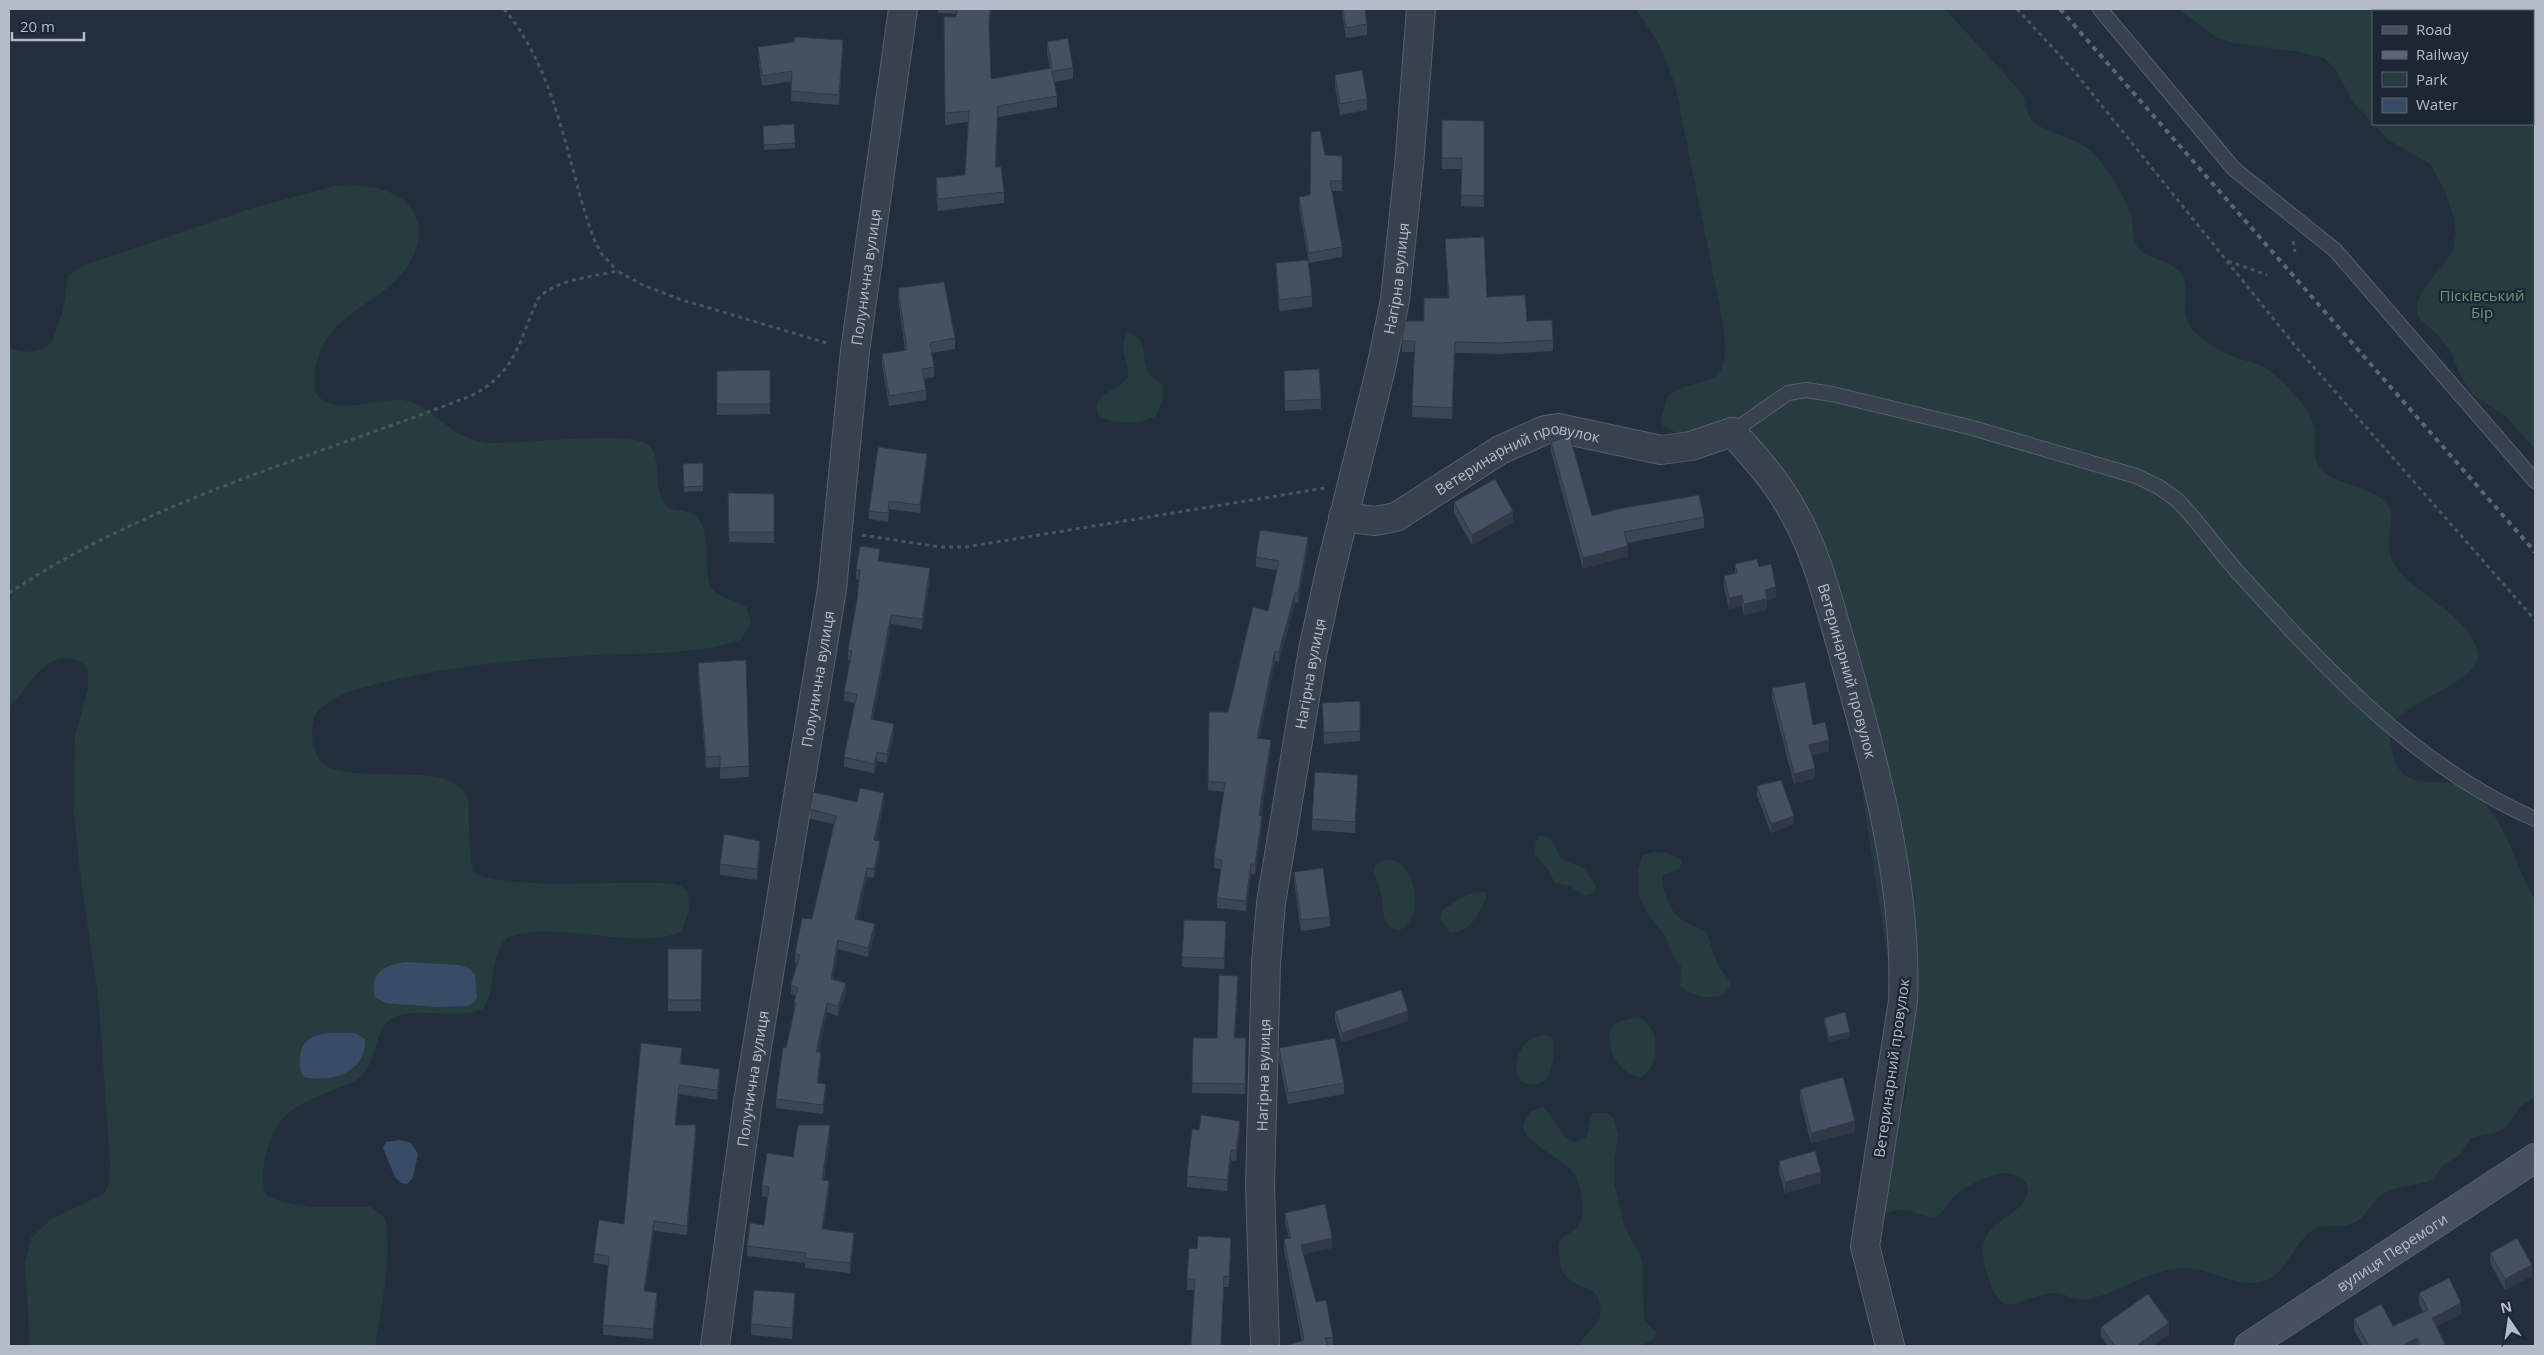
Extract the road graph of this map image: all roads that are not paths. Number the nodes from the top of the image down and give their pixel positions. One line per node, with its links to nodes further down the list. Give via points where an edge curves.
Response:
1 (903, 9): 9 (street, Полунична вулиця, via 855,351 839,531 824,642 744,1125)
2 (1421, 9): 6 (street, Нагірна вулиця, via 1399,276 1381,368)
3 (2100, 9): 5 (lane, via 2234,169 2335,250)
4 (1732, 432): 6 (street, Ветеринарний провулок, via 1691,446 1661,450 1572,430 1545,430 1500,450 1396,517 1375,521); 7 (lane, via 1788,393 1806,390 1969,427 2136,476 2159,487 2177,500 2270,607 2386,722 2424,753 2480,790); 11 (street, Ветеринарний провулок, via 1780,490 1818,566 1865,737 1892,862 1902,925 1903,1001 1865,1246)
5 (2535, 481)
6 (1343, 517): 10 (street, Нагірна вулиця, via 1314,650 1284,817 1268,934 1260,1185)
7 (2535, 819)
8 (2535, 1158): 12 (street, вулиця Перемоги)
9 (715, 1346)
10 (1265, 1346)
11 (1890, 1346)
12 (2249, 1346)

